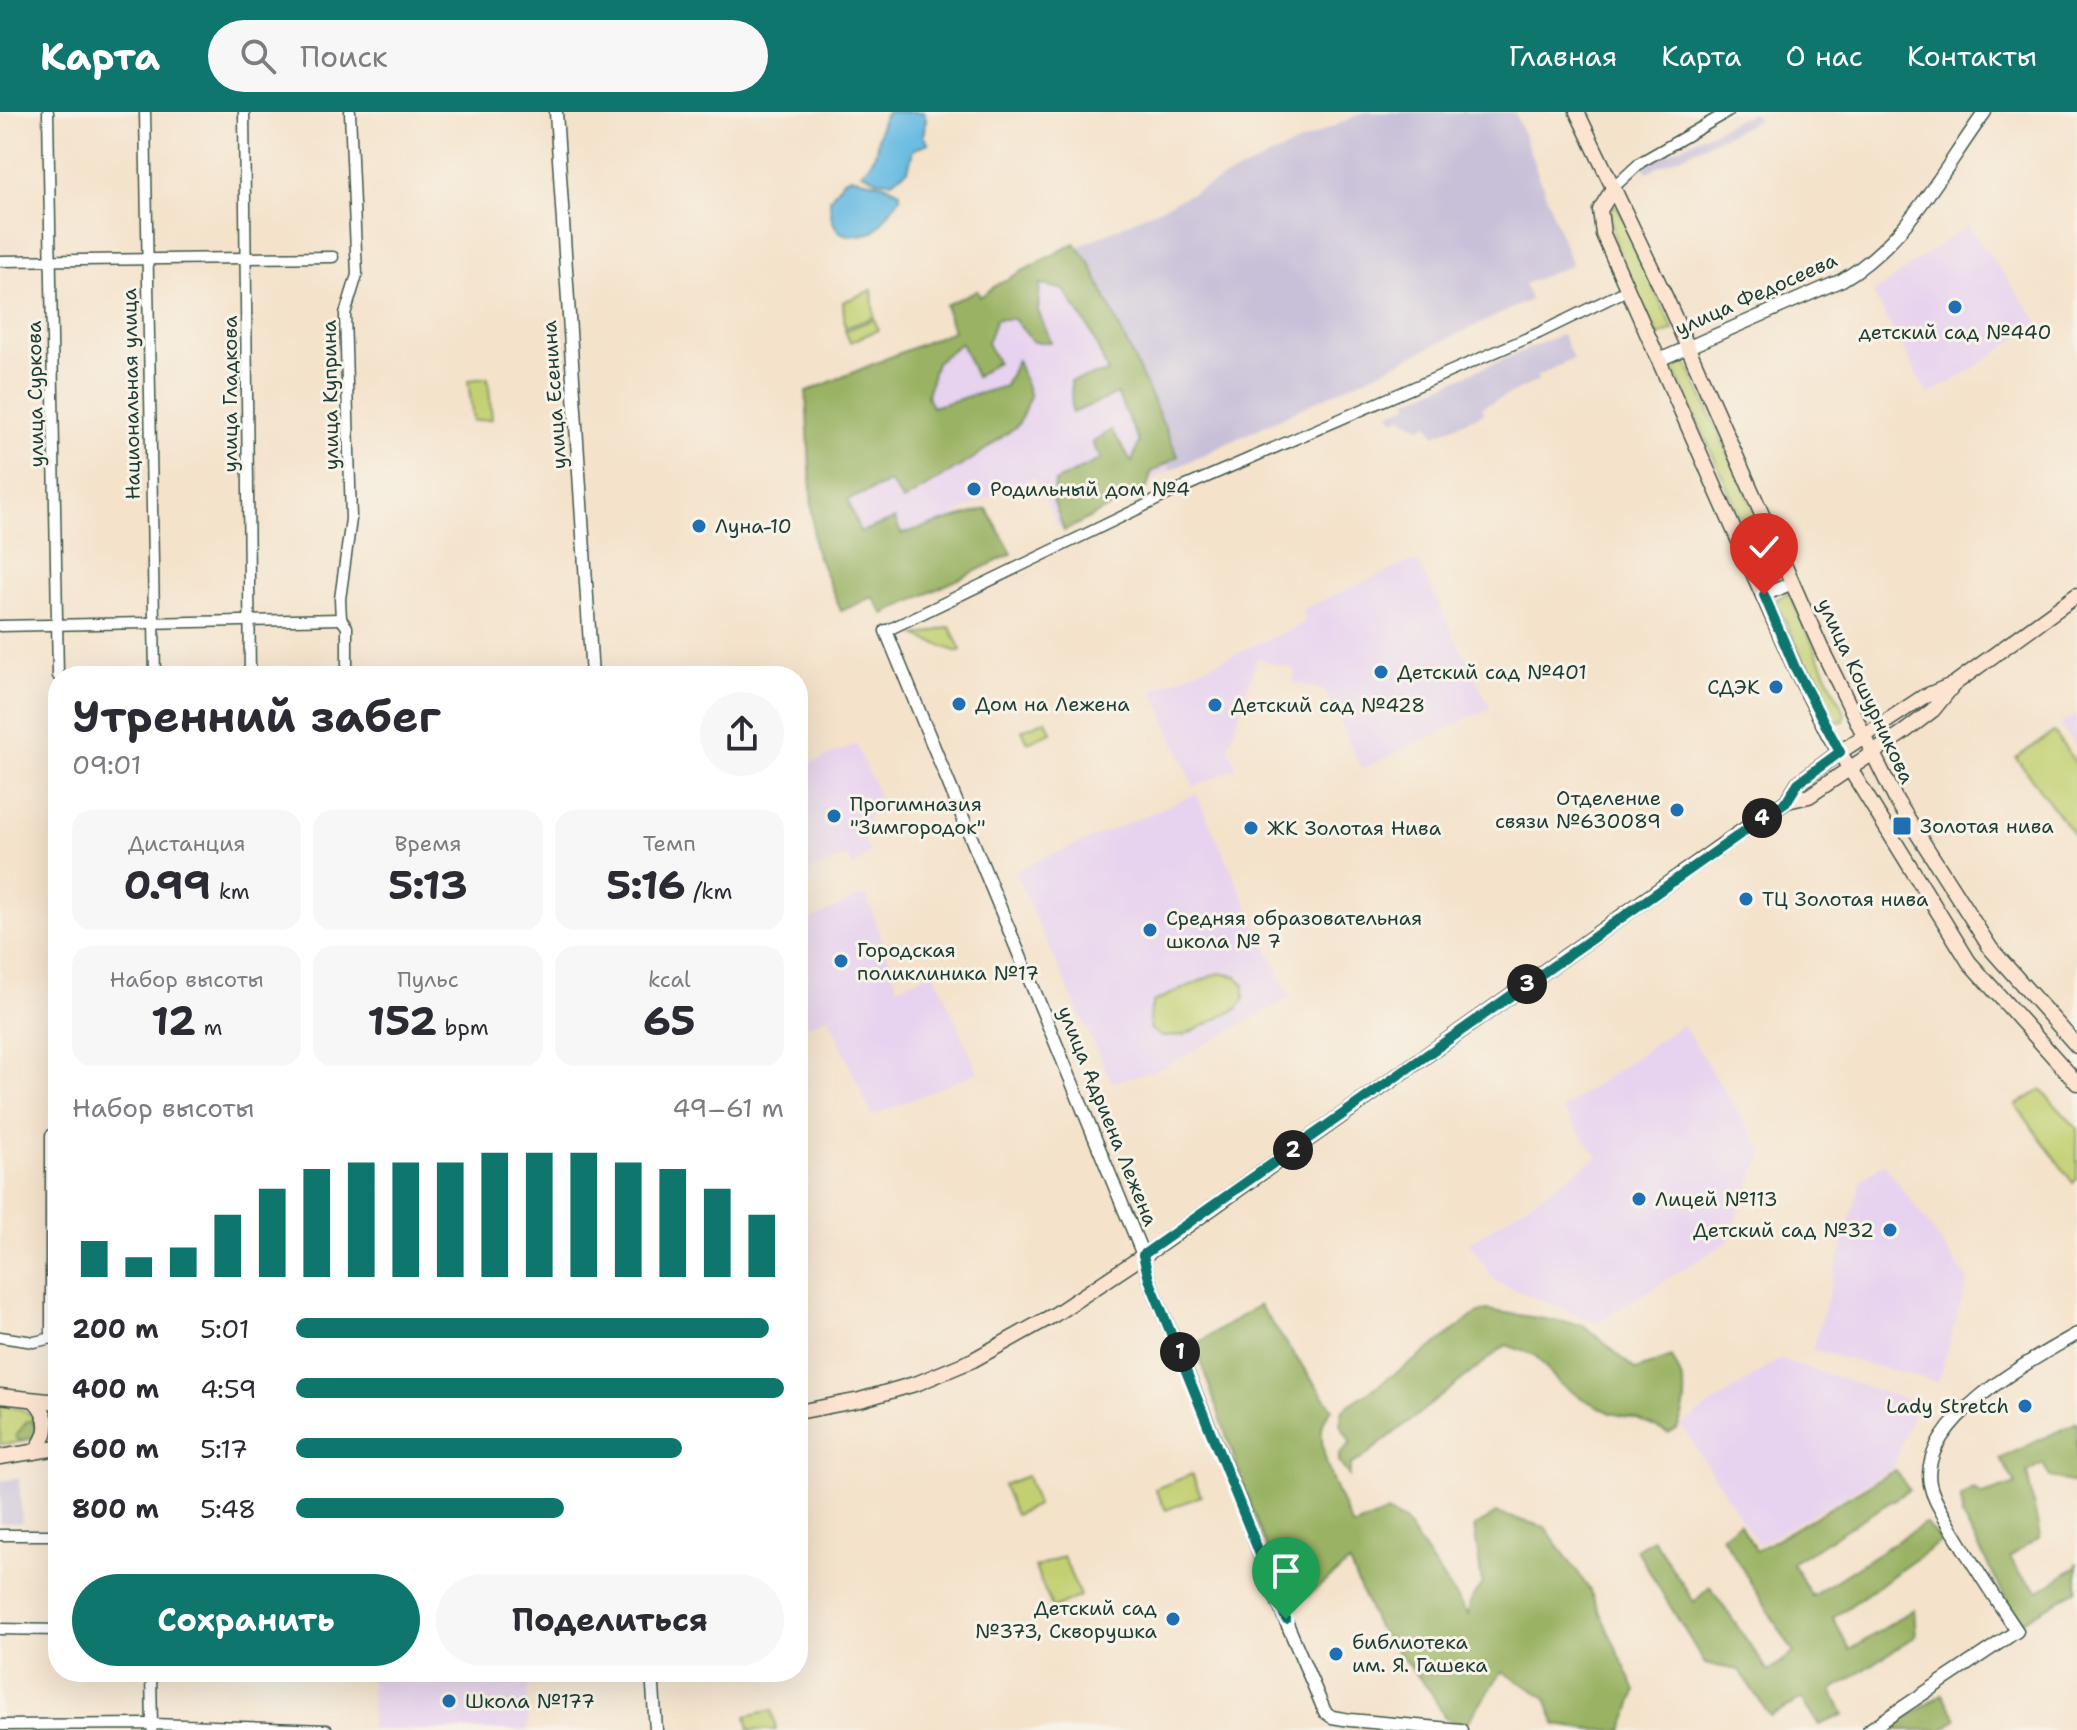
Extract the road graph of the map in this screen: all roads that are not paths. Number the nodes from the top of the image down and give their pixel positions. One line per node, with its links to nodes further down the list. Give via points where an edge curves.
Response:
1 (48, 112): 13 (street, улица Суркова)
2 (145, 112): 11 (street, Национальная улица)
3 (244, 112): 12 (street, улица Гладкова)
4 (350, 112): 21 (street, улица Куприна, via 357,275 345,314 351,519)
5 (556, 112): 31 (street, улица Есенина)
6 (1577, 112): 9 (main road, улица Кошурникова)
7 (1728, 112): 9 (street, via 1641,162)
8 (1985, 112): 16 (street, улица Федосеева, via 1903,227 1864,267)
9 (1614, 187): 15 (main road, улица Кошурникова, via 1600,210 1600,221); 16 (main road, улица Кошурникова)
10 (333, 257): 12 (street)
11 (147, 258): 12 (street); 13 (street); 23 (street, Национальная улица)
12 (246, 258): 22 (street, улица Гладкова)
13 (50, 259): 14 (street); 24 (street, улица Суркова)
14 (0, 261)
15 (1627, 290): 17 (main road, улица Кошурникова); 26 (street, via 1177,490)
16 (1687, 345): 17 (street, улица Федосеева); 18 (main road, улица Кошурникова)
17 (1659, 360): 19 (main road, улица Кошурникова)
18 (1792, 583): 19 (street, улица Кошурникова); 34 (main road, улица Кошурникова)
19 (1764, 595): 36 (main road, улица Кошурникова)
20 (2077, 595): 32 (main road)
21 (341, 619): 22 (street); 30 (street, улица Куприна, via 347,627)
22 (249, 620): 23 (street); 29 (street, улица Гладкова)
23 (154, 622): 24 (street); 28 (street, Национальная улица)
24 (58, 625): 25 (street); 27 (street, улица Суркова)
25 (0, 626)
26 (886, 631): 42 (street, улица Адриена Лежена)
27 (58, 666)
28 (155, 666)
29 (250, 666)
30 (347, 666)
31 (591, 666)
32 (1954, 684): 33 (main road, via 1933,710); 34 (main road, via 1923,697)
33 (1904, 732): 35 (main road); 39 (main road, via 1887,765)
34 (1865, 736): 35 (main road, улица Кошурникова); 36 (main road)
35 (1873, 751): 37 (main road); 39 (main road, улица Кошурникова)
36 (1840, 752): 37 (main road, улица Кошурникова); 38 (main road, via 1798,783)
37 (1849, 767): 38 (main road, via 1809,796); 41 (main road, улица Кошурникова, via 1969,962)
38 (1787, 801): 42 (main road)
39 (1900, 807): 40 (main road, улица Кошурникова, via 1991,949)
40 (2077, 1046)
41 (2077, 1083)
42 (1143, 1255): 49 (main road, via 1054,1315 973,1360 918,1383); 63 (street, улица Адриена Лежена, via 1325,1712 1350,1720)
43 (2077, 1334): 64 (street, via 1984,1392 1951,1423 1929,1470 1938,1506 2017,1631)
44 (0, 1337): 45 (street, via 34,1342)
45 (48, 1338)
46 (0, 1396): 47 (main road)
47 (34, 1400): 48 (main road); 51 (main road, via 42,1408 47,1430)
48 (48, 1401)
49 (808, 1410)
50 (48, 1450): 51 (main road)
51 (34, 1452): 52 (main road)
52 (0, 1457)
53 (0, 1535): 54 (street)
54 (48, 1535)
55 (0, 1629): 56 (street)
56 (48, 1630)
57 (151, 1682): 60 (street)
58 (653, 1682): 62 (street)
59 (0, 1725): 60 (street)
60 (152, 1727): 61 (street)
61 (327, 1730)
62 (656, 1730)
63 (1461, 1730)
64 (1869, 1730)

